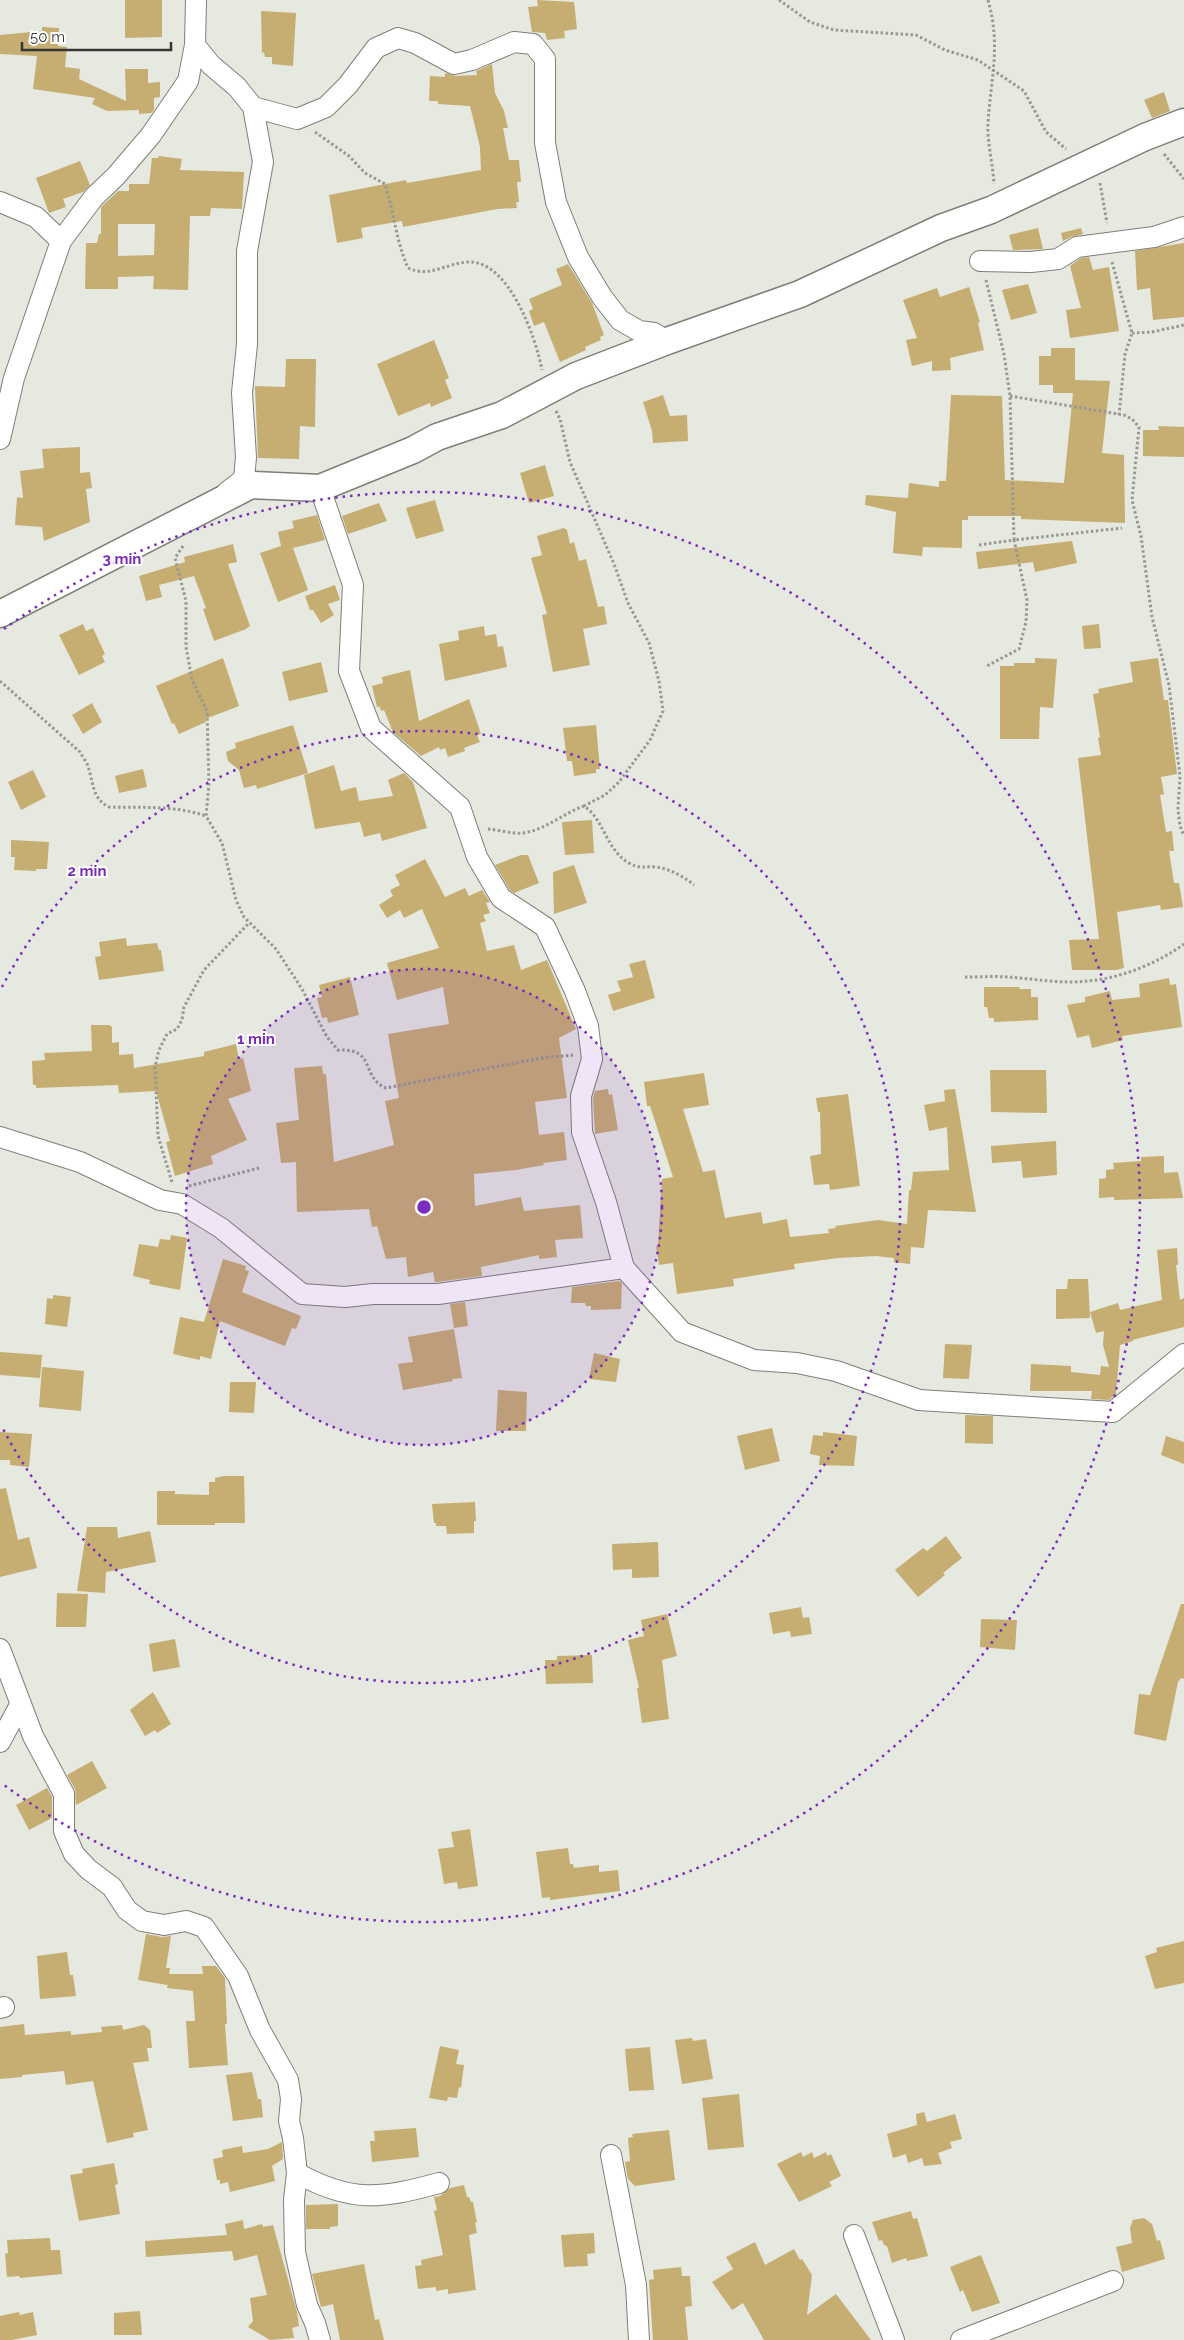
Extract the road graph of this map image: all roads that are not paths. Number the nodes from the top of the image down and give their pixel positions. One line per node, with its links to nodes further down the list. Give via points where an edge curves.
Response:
1 (196, 0): 2 (street)
2 (195, 45): 3 (street, via 211,65 237,86); 7 (street, via 188,81 151,136 94,198)
3 (253, 107): 9 (street, via 297,119 326,107 348,85 376,48 398,38 415,43 454,64 514,42 533,44 545,59 545,143 556,202 578,257 620,320); 12 (street, via 263,162 247,251 247,344 242,393 244,479)
4 (1184, 122): 9 (main road, via 1145,137 991,210 941,228 800,294)
5 (0, 202): 7 (street, via 36,217)
6 (1184, 228): 8 (street, via 1147,238 1077,247 1058,259)
7 (61, 241): 10 (street, via 14,378)
8 (980, 261)
9 (666, 341): 11 (main road, via 576,376 502,415 437,437)
10 (0, 439)
11 (320, 488): 12 (main road, via 251,485); 15 (street, via 353,585 349,671 371,728 460,807 476,857 501,898 545,927 575,991 588,1026 592,1059 582,1096 582,1132)
12 (214, 503): 13 (main road)
13 (0, 614)
14 (0, 1137): 15 (street, via 80,1162 167,1195 221,1228 302,1294 345,1297 438,1294)
15 (624, 1268): 16 (street, via 682,1332 754,1360 797,1363 836,1371 919,1400 1113,1412)
16 (1184, 1354)
17 (0, 1650): 18 (street)
18 (20, 1705): 19 (street); 21 (street, via 64,1794 64,1831 74,1854 112,1887 127,1910 142,1921 164,1925 186,1921 204,1927 238,1976 260,2030 288,2080 291,2099 289,2121)
19 (0, 1742)
20 (611, 2155): 26 (street, via 636,2285)
21 (297, 2173): 22 (street, via 321,2186 352,2195 397,2194); 25 (street, via 295,2252 307,2305)
22 (439, 2184)
23 (854, 2235): 27 (street)
24 (1113, 2281): 28 (street)
25 (320, 2340)
26 (639, 2340)
27 (894, 2340)
28 (961, 2340)

